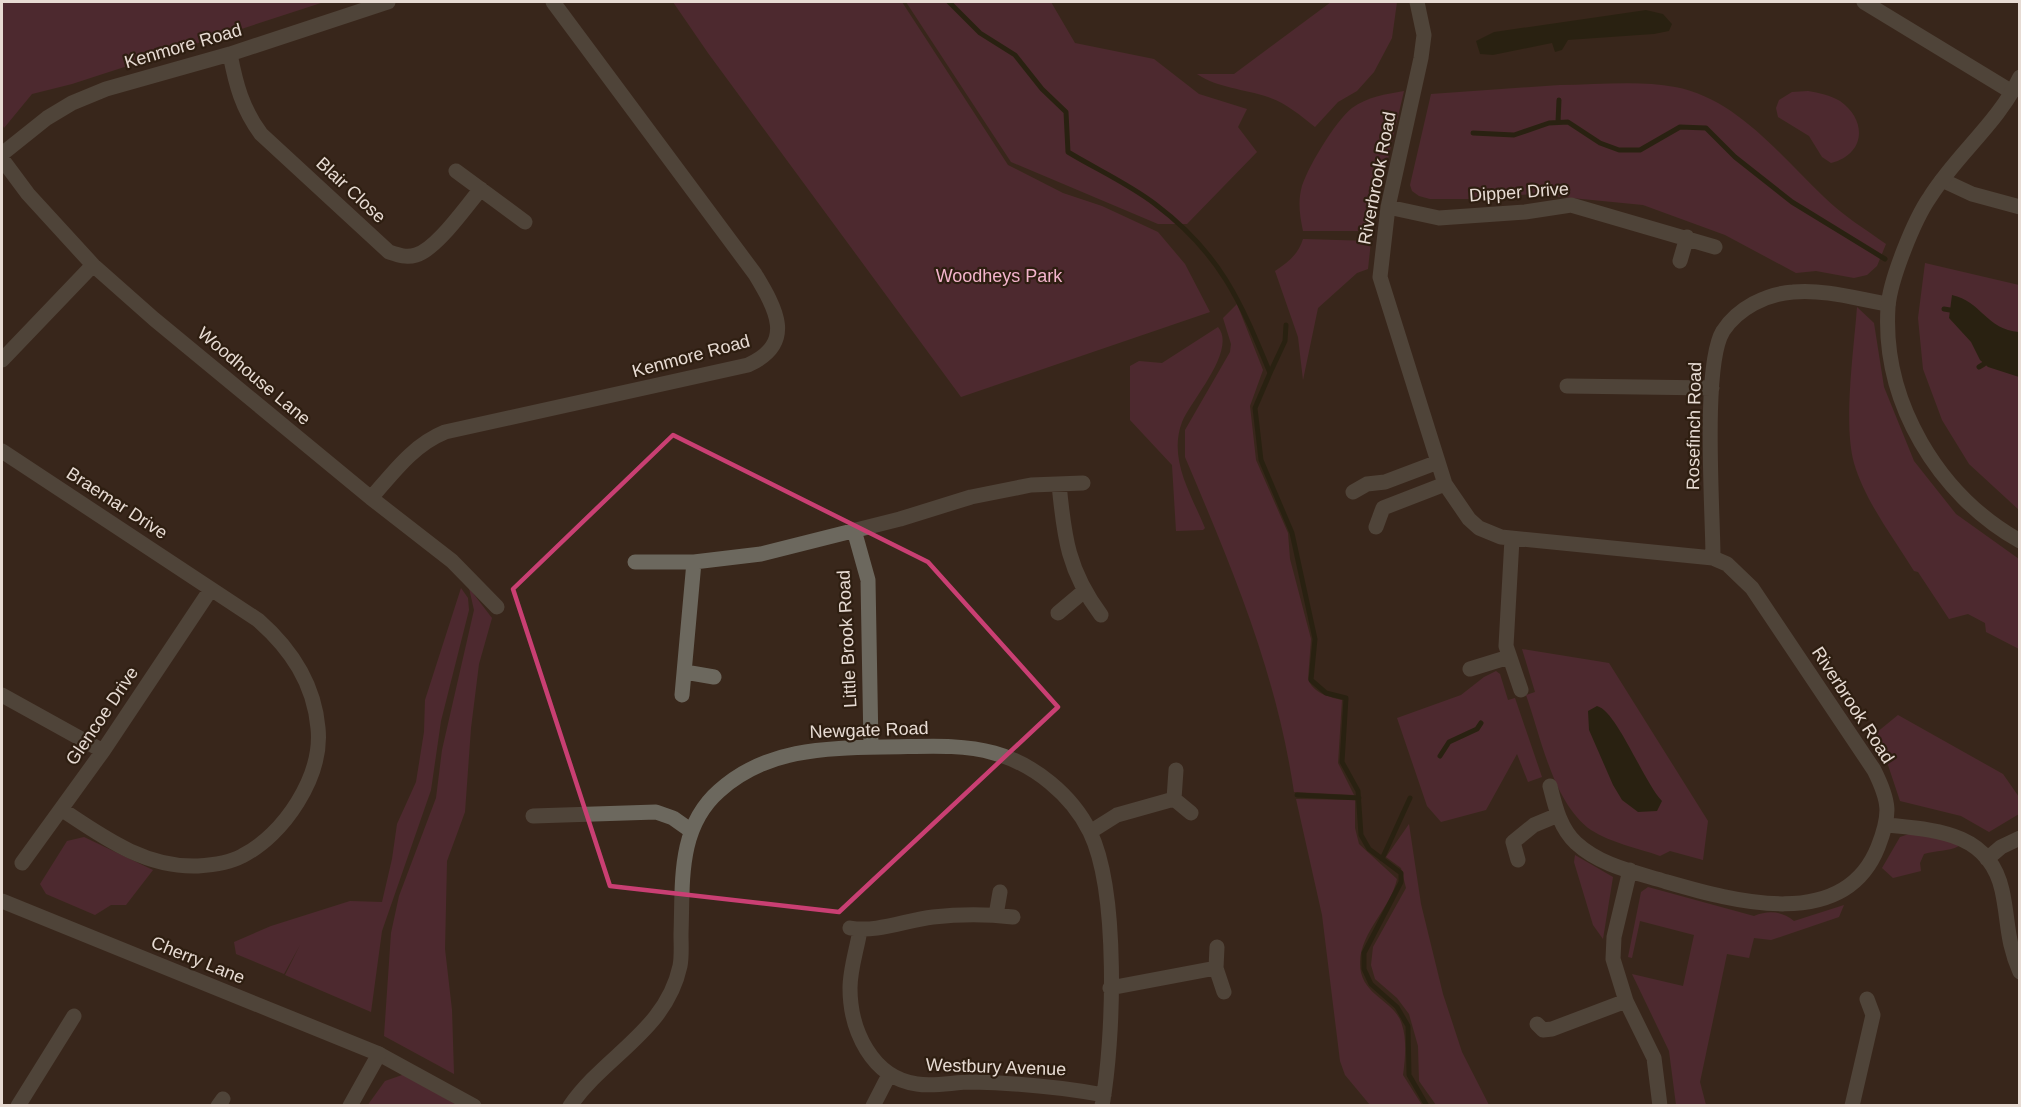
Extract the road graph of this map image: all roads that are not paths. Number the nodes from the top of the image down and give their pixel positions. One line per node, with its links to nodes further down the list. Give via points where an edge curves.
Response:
1 (388, 2): 5 (street, Kenmore Road)
2 (553, 2): 30 (street, Kenmore Road, via 755,274 771,300 777,320 778,335 773,349 748,365 445,432 417,447)
3 (1417, 2): 13 (street, Riverbrook Road, via 1424,35 1421,58)
4 (1864, 2): 7 (street)
5 (230, 54): 8 (street, Kenmore Road, via 106,88 72,103); 12 (street, Blair Close, via 238,95 261,134 389,252 418,255 432,245)
6 (2019, 77): 7 (street)
7 (2012, 92): 11 (street, via 1997,117)
8 (2, 153)
9 (2, 159): 19 (street, Woodhouse Lane, via 28,194)
10 (456, 171): 12 (street)
11 (1942, 180): 14 (street, via 1972,194); 20 (street, via 1914,224)
12 (481, 189): 15 (street)
13 (1388, 207): 16 (street, Dipper Drive, via 1439,218 1571,205); 25 (street, Riverbrook Road, via 1382,291)
14 (2019, 207)
15 (525, 222)
16 (1687, 237): 17 (street, Dipper Drive); 18 (street)
17 (1715, 247)
18 (1680, 261)
19 (93, 265): 21 (street); 30 (street, Woodhouse Lane)
20 (1888, 304): 23 (street, Rosefinch Road, via 1795,292 1759,301 1744,309 1723,332 1717,346); 34 (street, via 1890,360 1912,426 1926,453 1968,504)
21 (2, 360)
22 (1567, 386): 23 (street)
23 (1712, 388): 35 (street, Rosefinch Road)
24 (2, 451): 38 (street, Braemar Drive)
25 (1438, 462): 28 (street, Riverbrook Road); 29 (street)
26 (1083, 483): 27 (street)
27 (1059, 484): 32 (street, via 1030,485 971,497); 39 (street, via 1067,544)
28 (1445, 484): 31 (street, via 1383,508); 33 (street, Riverbrook Road, via 1479,528)
29 (1353, 492)
30 (371, 498): 40 (street, Woodhouse Lane, via 452,561)
31 (1376, 527)
32 (854, 530): 37 (street, via 761,554); 50 (street, Little Brook Road, via 868,580)
33 (1512, 539): 35 (street, Riverbrook Road); 43 (street, via 1506,627)
34 (2019, 542)
35 (1713, 558): 59 (street, Riverbrook Road, via 1727,564 1752,588 1874,770 1886,798)
36 (635, 562): 37 (street)
37 (694, 562): 45 (street)
38 (211, 589): 51 (street, Glencoe Drive); 55 (street, Braemar Drive, via 282,641 298,662 311,695 319,729 316,760 303,792 283,822 243,856 220,864 196,866 148,858 116,846)
39 (1083, 592): 41 (street); 42 (street)
40 (497, 607)
41 (1058, 613)
42 (1101, 615)
43 (1509, 657): 44 (street); 47 (street)
44 (1470, 669)
45 (685, 672): 46 (street); 49 (street)
46 (714, 677)
47 (1521, 690)
48 (2, 695): 51 (street)
49 (682, 695)
50 (871, 747): 60 (street, Newgate Road, via 817,749 763,762 741,772 702,806); 61 (street, Newgate Road, via 954,747 994,753 1044,778 1062,794)
51 (103, 752): 55 (street, Glencoe Drive)
52 (1176, 771): 54 (street)
53 (1550, 786): 57 (street, Riverbrook Road)
54 (1174, 799): 56 (street); 61 (street, via 1117,815)
55 (61, 809): 65 (street, Glencoe Drive)
56 (1191, 813)
57 (1558, 815): 64 (street, via 1518,836 1514,842); 66 (street, Riverbrook Road, via 1567,832 1591,854)
58 (533, 816): 60 (street, via 656,812)
59 (1887, 825): 63 (street, via 1959,835); 66 (street, Riverbrook Road, via 1875,854 1857,879 1823,898 1796,904 1748,903)
60 (690, 830): 86 (street, Newgate Road, via 683,870 680,966 665,1004 637,1040 582,1089)
61 (1090, 832): 74 (street, Newgate Road, via 1105,887 1110,927)
62 (2019, 838): 63 (street)
63 (1987, 859): 73 (street, via 2002,892 2006,931)
64 (1518, 860)
65 (22, 863)
66 (1630, 870): 77 (street, via 1612,957)
67 (1000, 892): 69 (street)
68 (2, 901): 80 (street, Cherry Lane)
69 (996, 915): 70 (street); 81 (street, via 934,917 855,929 852,1012 861,1039)
70 (1013, 917)
71 (1217, 947): 72 (street)
72 (1216, 969): 74 (street); 75 (street)
73 (2019, 972)
74 (1110, 988): 82 (street, Newgate Road)
75 (1224, 992)
76 (1867, 999): 89 (street, via 1873,1015)
77 (1628, 1005): 79 (street, via 1552,1029 1543,1030); 88 (street, via 1654,1058)
78 (74, 1016): 83 (street)
79 (1537, 1024)
80 (379, 1054): 84 (street); 85 (street)
81 (889, 1075): 82 (street, Westbury Avenue, via 919,1085 971,1082 1076,1089); 87 (street)
82 (1103, 1100)
83 (18, 1106)
84 (350, 1106)
85 (474, 1106)
86 (570, 1106)
87 (873, 1106)
88 (1660, 1106)
89 (1852, 1106)

